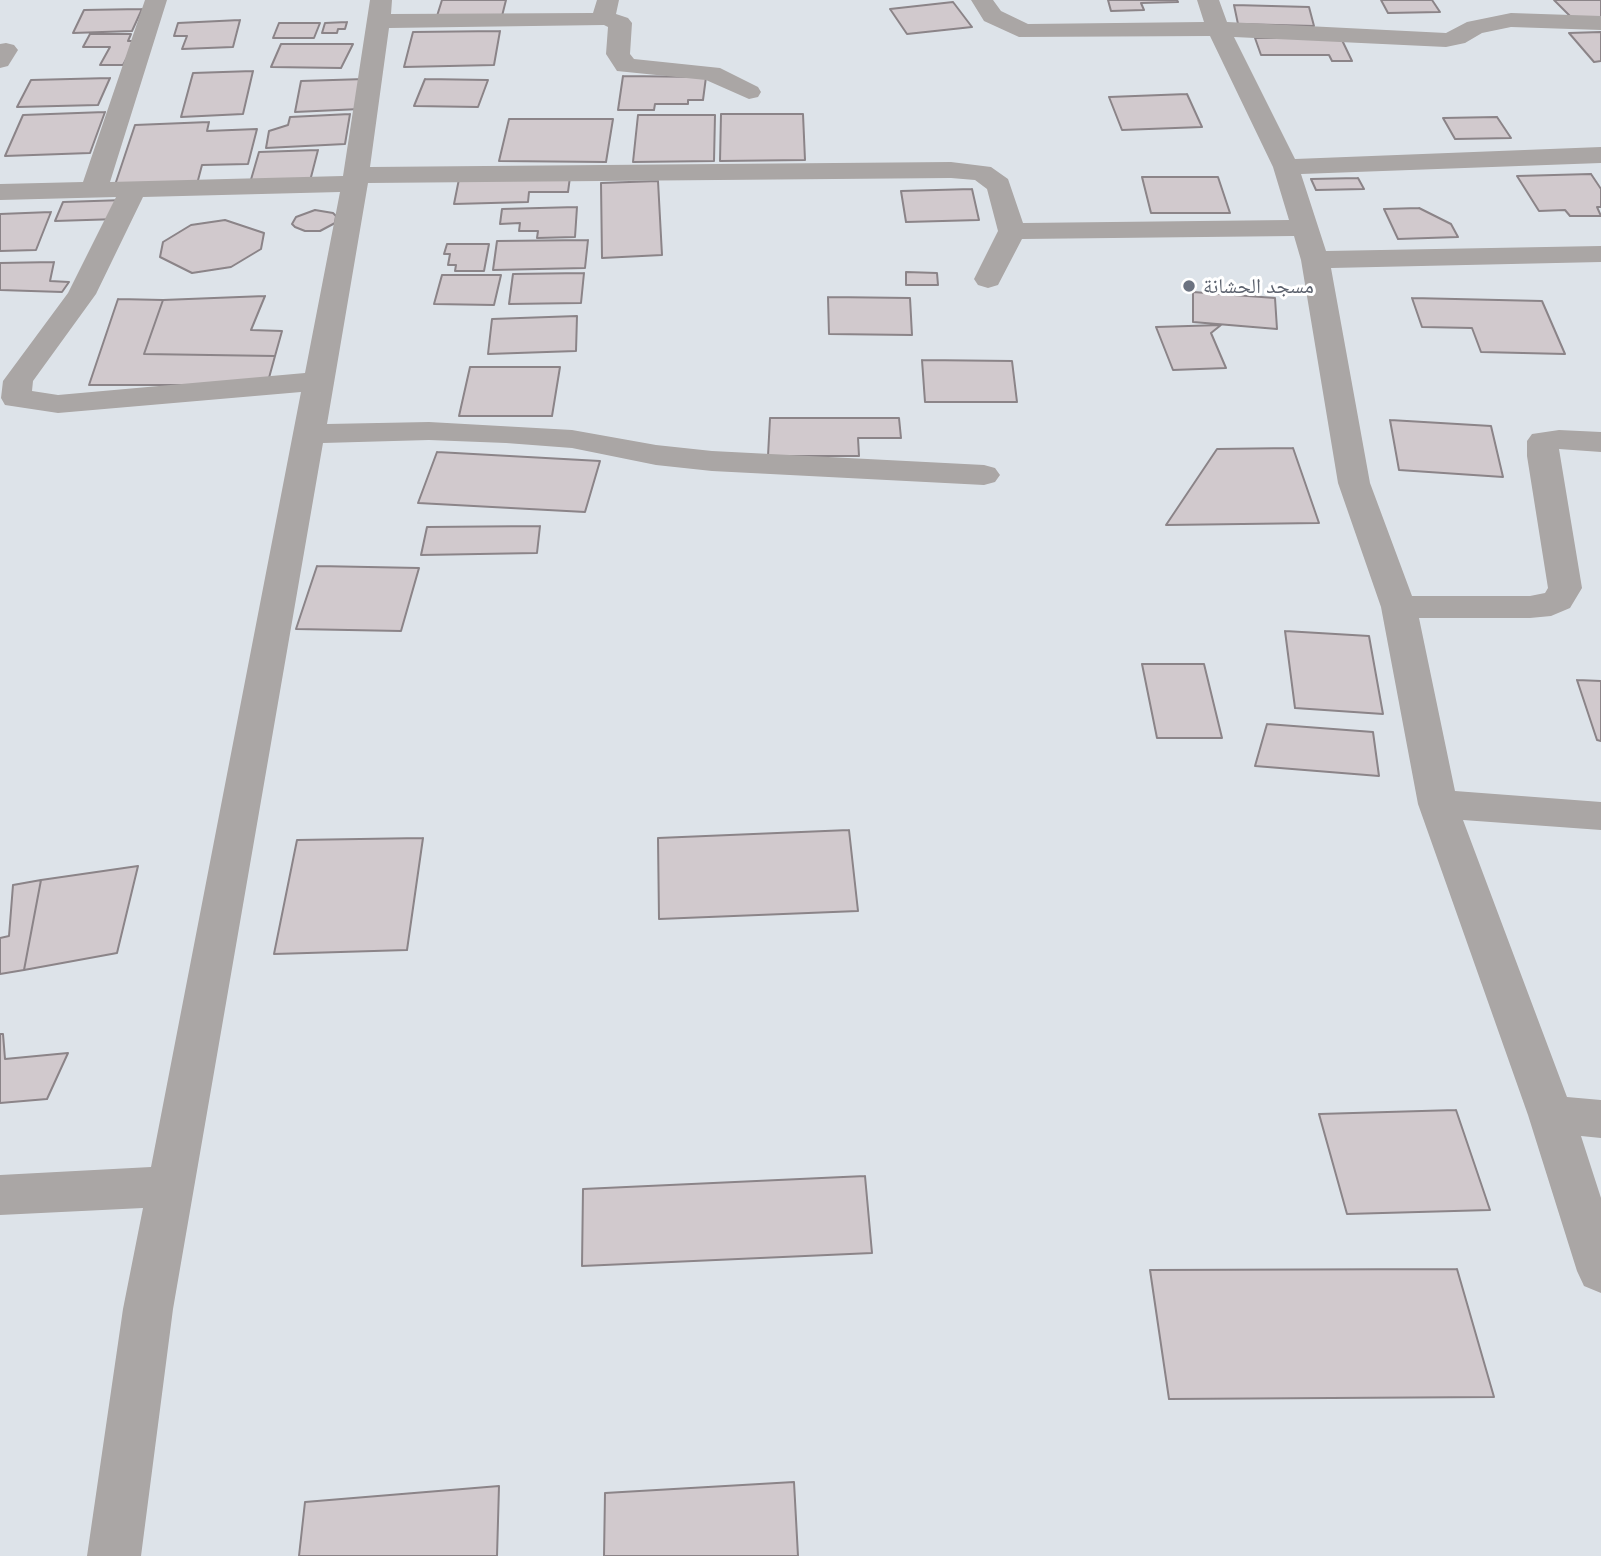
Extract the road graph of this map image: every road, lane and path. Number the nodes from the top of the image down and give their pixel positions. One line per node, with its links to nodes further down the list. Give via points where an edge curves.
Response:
1 (156, 0): 13 (street)
2 (982, 0): 7 (street, via 992,16 1019,30)
3 (1208, 0): 7 (street)
4 (606, 8): 5 (street, via 596,20); 8 (street, via 620,23 618,54 626,66 711,73)
5 (380, 11): 11 (street)
6 (1601, 23): 7 (street, via 1511,20 1475,27 1446,40)
7 (1218, 29): 10 (street)
8 (749, 92)
9 (1601, 155): 10 (street)
10 (1286, 167): 16 (street)
11 (355, 179): 12 (street); 15 (street, via 951,170 982,173 999,185); 19 (street)
12 (133, 189): 13 (street); 19 (street, via 82,294 18,381 16,398 58,404)
13 (94, 190): 14 (street)
14 (0, 192)
15 (1012, 231): 16 (street); 18 (street)
16 (1310, 244): 17 (street); 23 (street, via 1354,483)
17 (1601, 254)
18 (988, 279)
19 (318, 381): 20 (street)
20 (309, 434): 22 (street, via 506,434 572,439 712,461); 28 (street)
21 (1601, 442): 23 (street, via 1543,441 1565,588 1558,600 1530,607)
22 (984, 475)
23 (1399, 607): 24 (street)
24 (1438, 804): 25 (street); 26 (street)
25 (1601, 816)
26 (1551, 1115): 27 (street); 30 (street)
27 (1601, 1119)
28 (170, 1186): 29 (street); 31 (street)
29 (0, 1195)
30 (1601, 1271)
31 (114, 1556)

